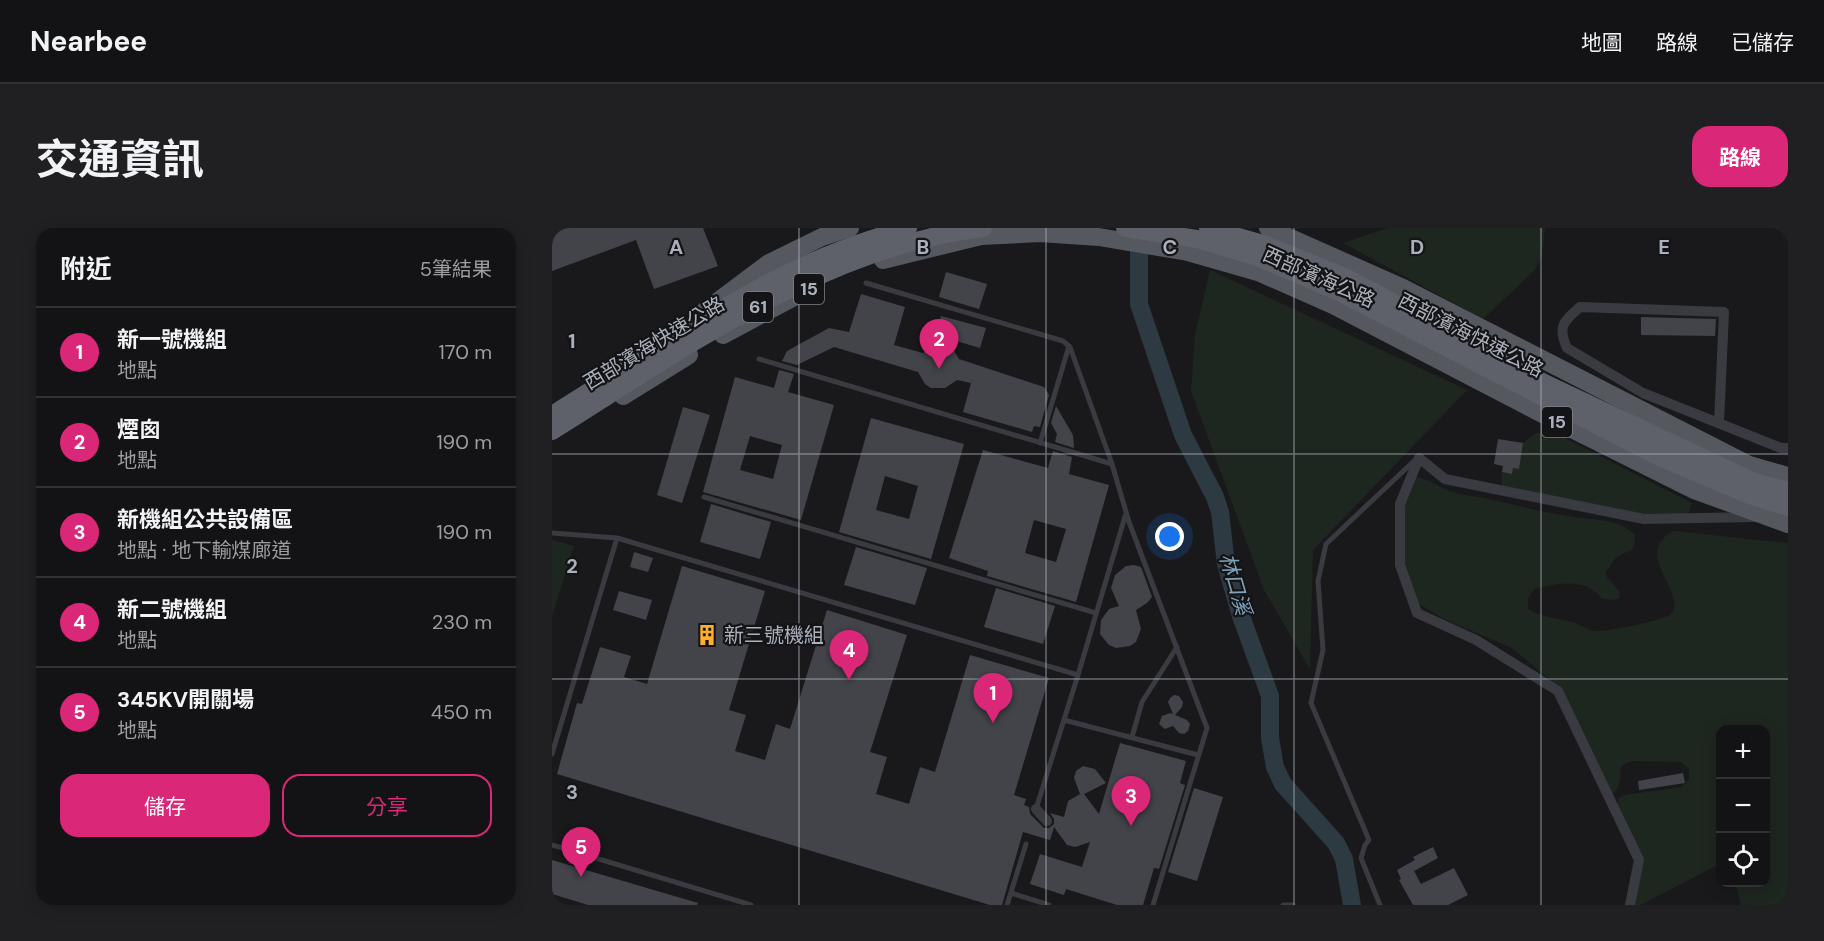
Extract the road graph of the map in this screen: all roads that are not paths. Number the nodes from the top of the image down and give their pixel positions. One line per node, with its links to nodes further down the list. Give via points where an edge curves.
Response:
1 (850, 228): 9 (main road, 15, via 769,263)
2 (908, 228): 14 (highway, 西部濱海快速公路 / 61, bridge, via 869,239 784,275)
3 (983, 228): 16 (highway, 西部濱海快速公路 / 61, bridge, via 871,253 821,274 706,335)
4 (1125, 228): 8 (highway, 西部濱海快速公路, via 1197,239)
5 (1208, 228): 8 (highway, 西部濱海快速公路, via 1266,244)
6 (1268, 228): 22 (main road, 西部濱海公路 / 15, via 1413,293 1749,465)
7 (866, 283): 11 (lane)
8 (1342, 285): 23 (highway, 西部濱海快速公路, via 1754,482); 25 (highway, 西部濱海快速公路, via 1657,456)
9 (734, 289): 10 (street); 13 (main road, 15)
10 (754, 318): 17 (main road, 西部濱海公路 / 15); 27 (main road, 西部濱海公路 / 15, via 823,281 855,269 981,236 1075,235 1188,252 1258,272 1333,305 1694,490)
11 (1069, 346): 18 (lane); 21 (lane)
12 (759, 359): 18 (lane)
13 (552, 408)
14 (552, 415)
15 (1719, 423): 19 (street, via 1724,312 1580,307 1565,320 1561,335 1567,348 1643,393 1781,448)
16 (552, 430)
17 (552, 441)
18 (1040, 443): 21 (lane)
19 (1788, 448)
20 (1419, 458): 27 (street, via 1446,479 1644,519); 49 (lane, via 1326,544 1318,581 1323,650 1311,703 1370,840 1361,858); 50 (street, via 1400,504 1400,565 1417,613 1476,640 1558,691 1639,860)
21 (1112, 464): 26 (lane)
22 (1788, 476)
23 (1788, 491)
24 (704, 497): 31 (lane)
25 (1788, 507)
26 (1126, 512): 31 (lane); 32 (lane)
27 (1766, 516): 28 (main road, 西部濱海公路 / 15)
28 (1788, 524)
29 (552, 533): 30 (lane)
30 (617, 538): 33 (lane); 36 (lane)
31 (1096, 613): 33 (lane)
32 (1177, 647): 35 (lane, via 1142,702); 37 (lane, via 1207,728)
33 (1078, 675): 34 (lane)
34 (1064, 720): 35 (lane); 38 (lane)
35 (1132, 737): 37 (lane)
36 (552, 754)
37 (1198, 754): 46 (lane)
38 (1036, 809): 39 (street)
39 (1047, 821)
40 (1026, 844): 42 (lane)
41 (552, 845): 43 (lane)
42 (1011, 893): 44 (lane); 45 (lane)
43 (751, 905)
44 (1007, 905)
45 (1049, 905)
46 (1153, 905)
47 (1283, 905): 48 (lane)
48 (1293, 905)
49 (1380, 905)
50 (1630, 905)

